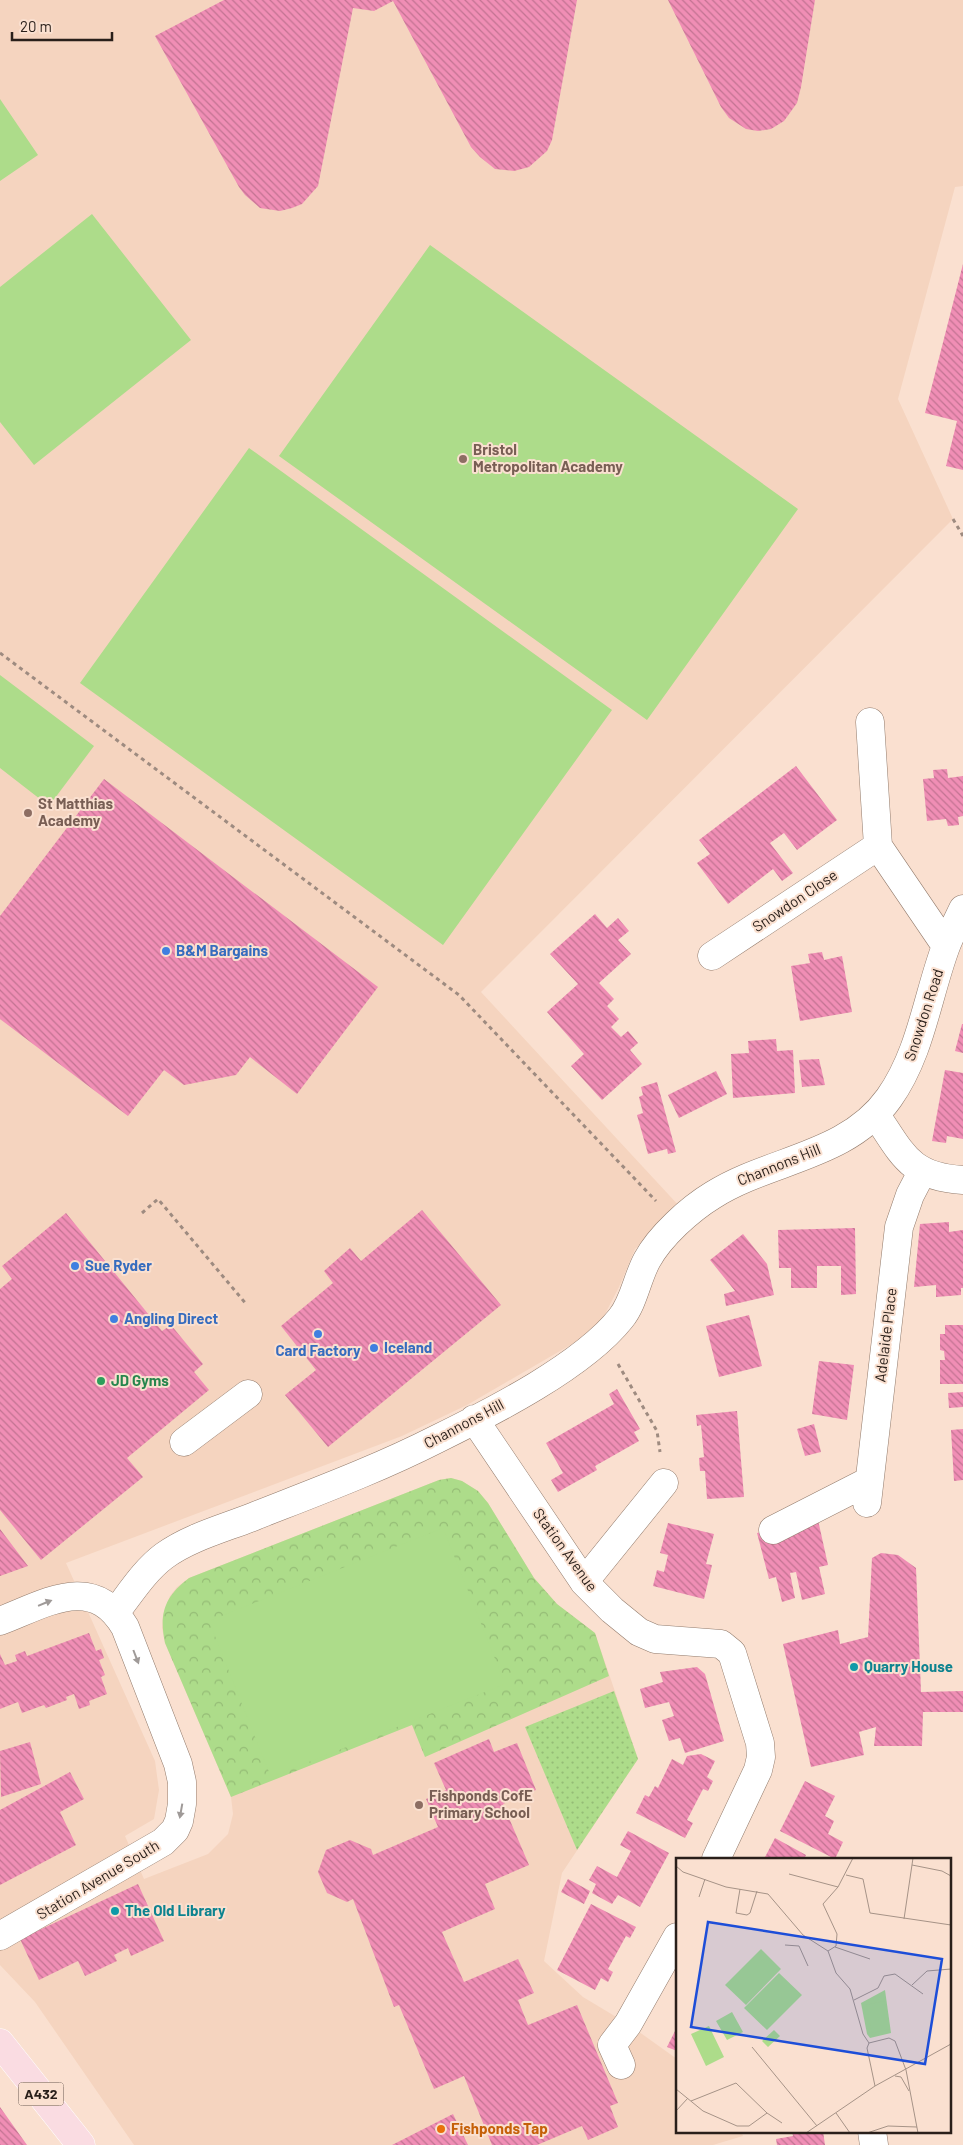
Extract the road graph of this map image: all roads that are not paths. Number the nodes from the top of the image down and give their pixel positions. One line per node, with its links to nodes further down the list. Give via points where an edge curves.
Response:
1 (870, 722): 2 (street)
2 (878, 846): 4 (street); 5 (street, Snowdon Close)
3 (963, 909): 4 (street, Snowdon Road)
4 (946, 946): 6 (street, Snowdon Road, via 907,1068)
5 (712, 956)
6 (876, 1115): 7 (street, via 910,1164); 10 (street, Channons Hill, via 809,1156 732,1184 711,1196 656,1247 623,1316 603,1337 539,1383)
7 (922, 1172): 8 (street); 13 (street, Adelaide Place, via 899,1227 868,1492)
8 (963, 1180)
9 (248, 1394): 11 (street)
10 (474, 1419): 14 (street, Station Avenue); 15 (street, Channons Hill, via 427,1444 185,1544 159,1560)
11 (184, 1442)
12 (664, 1483): 14 (street)
13 (773, 1530)
14 (584, 1582): 17 (street, Station Avenue, via 639,1632 655,1639 721,1644 732,1652 760,1743 761,1757)
15 (115, 1613): 16 (street, one-way to 15, via 73,1594 92,1597); 18 (street, Station Avenue South, one-way to 18, via 125,1627 178,1764 183,1793 179,1820 171,1834 154,1848)
16 (0, 1621)
17 (716, 1858)
18 (0, 1936)
19 (676, 1939): 21 (street, via 628,2024 612,2045)
20 (0, 2043): 23 (main road, A432)
21 (622, 2065)
22 (872, 2132): 24 (street)
23 (81, 2145)
24 (874, 2145)

